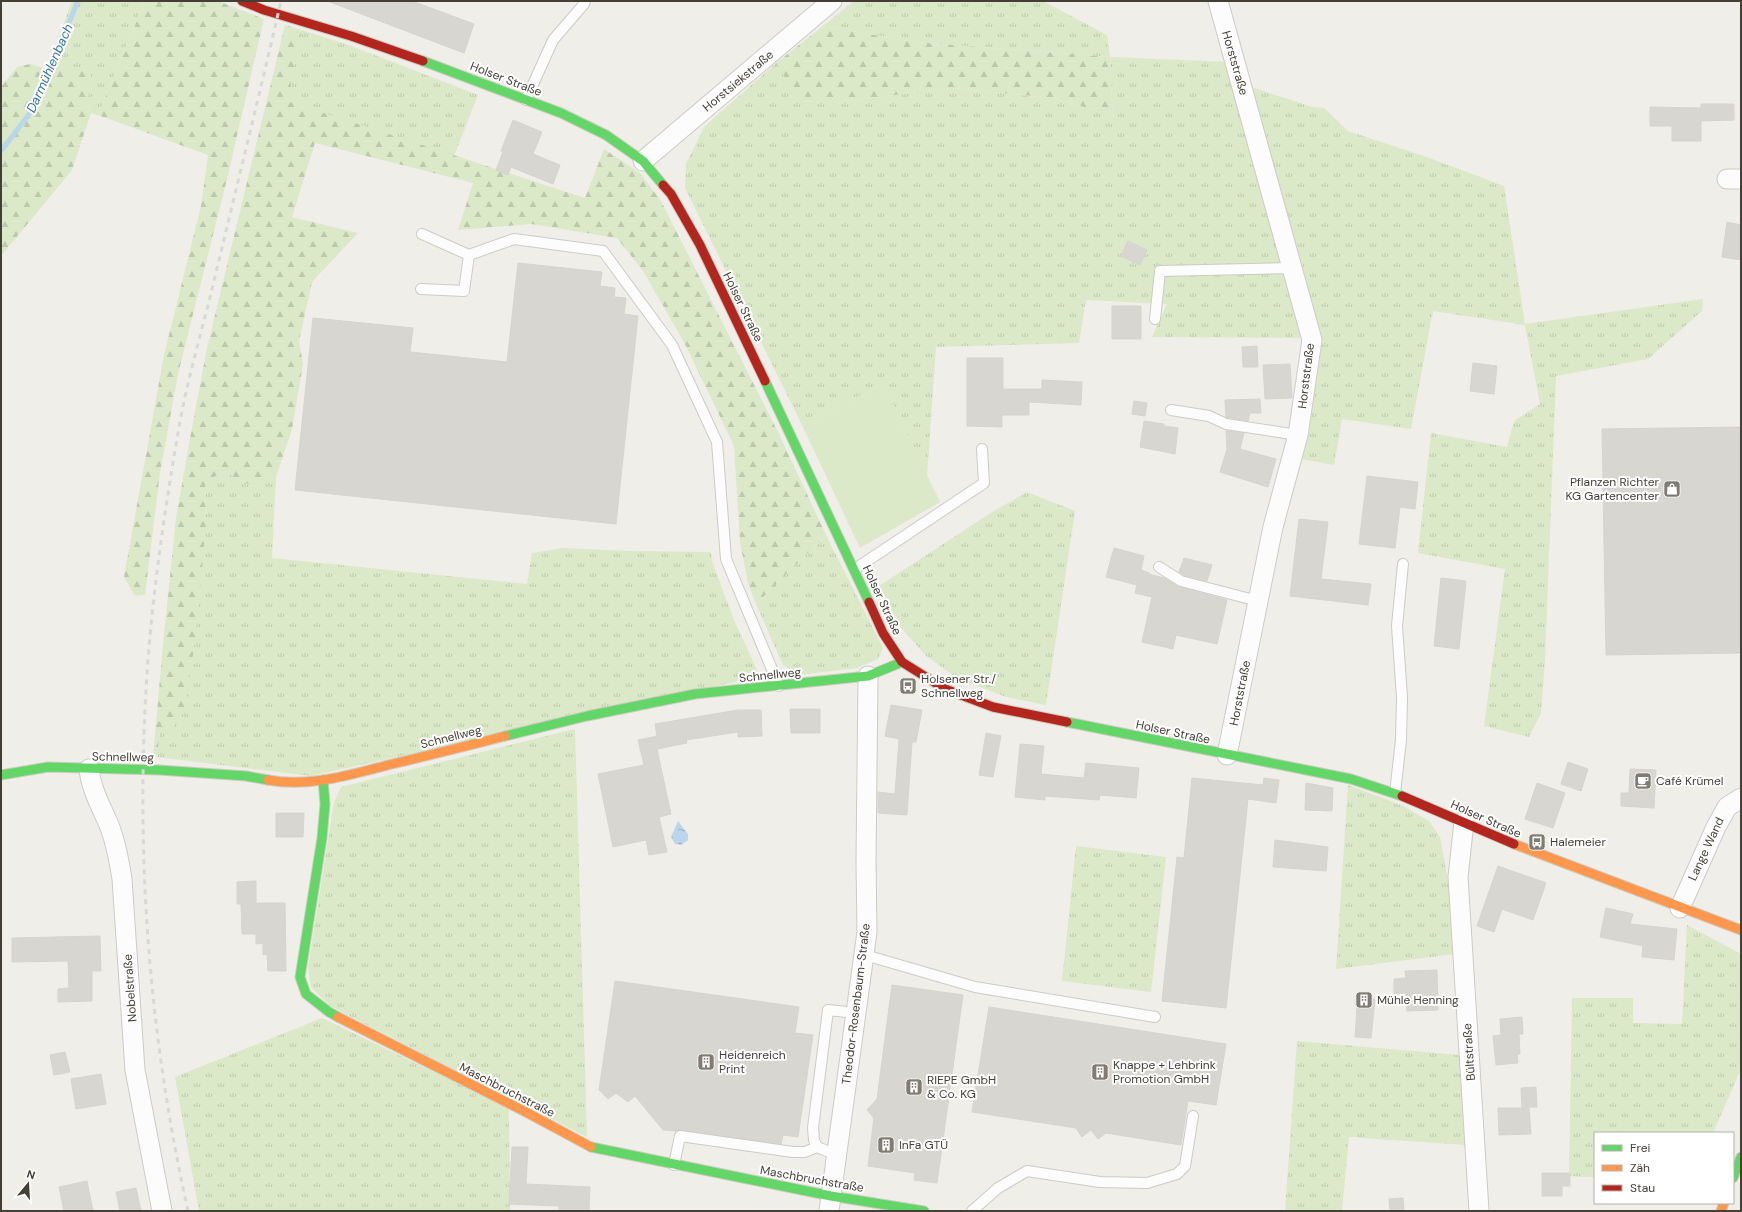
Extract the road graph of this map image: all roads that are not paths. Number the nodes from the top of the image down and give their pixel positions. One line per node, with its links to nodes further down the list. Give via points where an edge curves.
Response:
1 (585, 1): 5 (lane, via 554,40)
2 (832, 1): 6 (street, Horstsiekstraße)
3 (1218, 1): 9 (street, Horststraße)
4 (245, 2): 5 (main road, Holser Straße, via 447,69)
5 (526, 100): 6 (main road, Holser Straße, via 606,135)
6 (643, 160): 17 (main road, Holser Straße, via 671,194 700,245)
7 (422, 234): 8 (lane)
8 (469, 255): 10 (lane, via 464,291); 21 (lane, via 514,238 603,251 672,345 717,442 726,559)
9 (1292, 268): 11 (lane, via 1160,271); 13 (street, Horststraße, via 1312,340)
10 (421, 289)
11 (1155, 319)
12 (1171, 410): 13 (lane, via 1209,416 1226,424)
13 (1298, 435): 18 (street, Horststraße, via 1273,527)
14 (982, 449): 17 (lane, via 984,483)
15 (1402, 564): 26 (lane, via 1397,626 1402,697 1401,740)
16 (1159, 567): 18 (lane, via 1181,581)
17 (855, 570): 19 (main road, Holser Straße, via 883,633)
18 (1258, 601): 22 (street, Horststraße)
19 (902, 662): 20 (main road, Schnellweg); 22 (main road, Holser Straße, via 945,689 993,707)
20 (868, 676): 21 (main road, Schnellweg); 31 (street, Theodor-Rosenbaum-Straße)
21 (779, 686): 25 (main road, Schnellweg, via 695,694 594,714)
22 (1227, 755): 26 (main road, Holser Straße, via 1351,779)
23 (89, 769): 24 (main road, Schnellweg, via 48,767); 25 (main road, Schnellweg, via 200,772 291,783); 41 (street, Nobelstraße, via 90,781 109,825 119,858 135,1070)
24 (1, 775)
25 (323, 780): 38 (main road, Maschbruchstraße, via 325,804 322,838 300,977 306,994 329,1012 589,1147)
26 (1396, 793): 28 (main road, Holser Straße)
27 (1741, 798): 29 (street, Lange Wand, via 1727,806)
28 (1464, 822): 29 (main road, Holser Straße, via 1534,853); 44 (street, Bültstraße, via 1458,877)
29 (1680, 908): 30 (main road, Holser Straße)
30 (1741, 930)
31 (865, 955): 32 (street, Theodor-Rosenbaum-Straße); 33 (lane, via 975,987)
32 (857, 1012): 35 (lane, via 828,1010 813,1128); 36 (street, Theodor-Rosenbaum-Straße)
33 (1154, 1018)
34 (1193, 1116): 43 (lane, via 1185,1166 1177,1174 1147,1183 1100,1182 1027,1171 998,1188)
35 (817, 1147): 36 (lane); 38 (lane, via 805,1152 793,1152 680,1136)
36 (837, 1155): 40 (street, Theodor-Rosenbaum-Straße)
37 (1741, 1157): 39 (main road)
38 (674, 1165): 40 (main road, Maschbruchstraße)
39 (1734, 1175)
40 (830, 1203): 42 (main road, Maschbruchstraße)
41 (162, 1211)
42 (924, 1211)
43 (972, 1211)
44 (1479, 1211)

